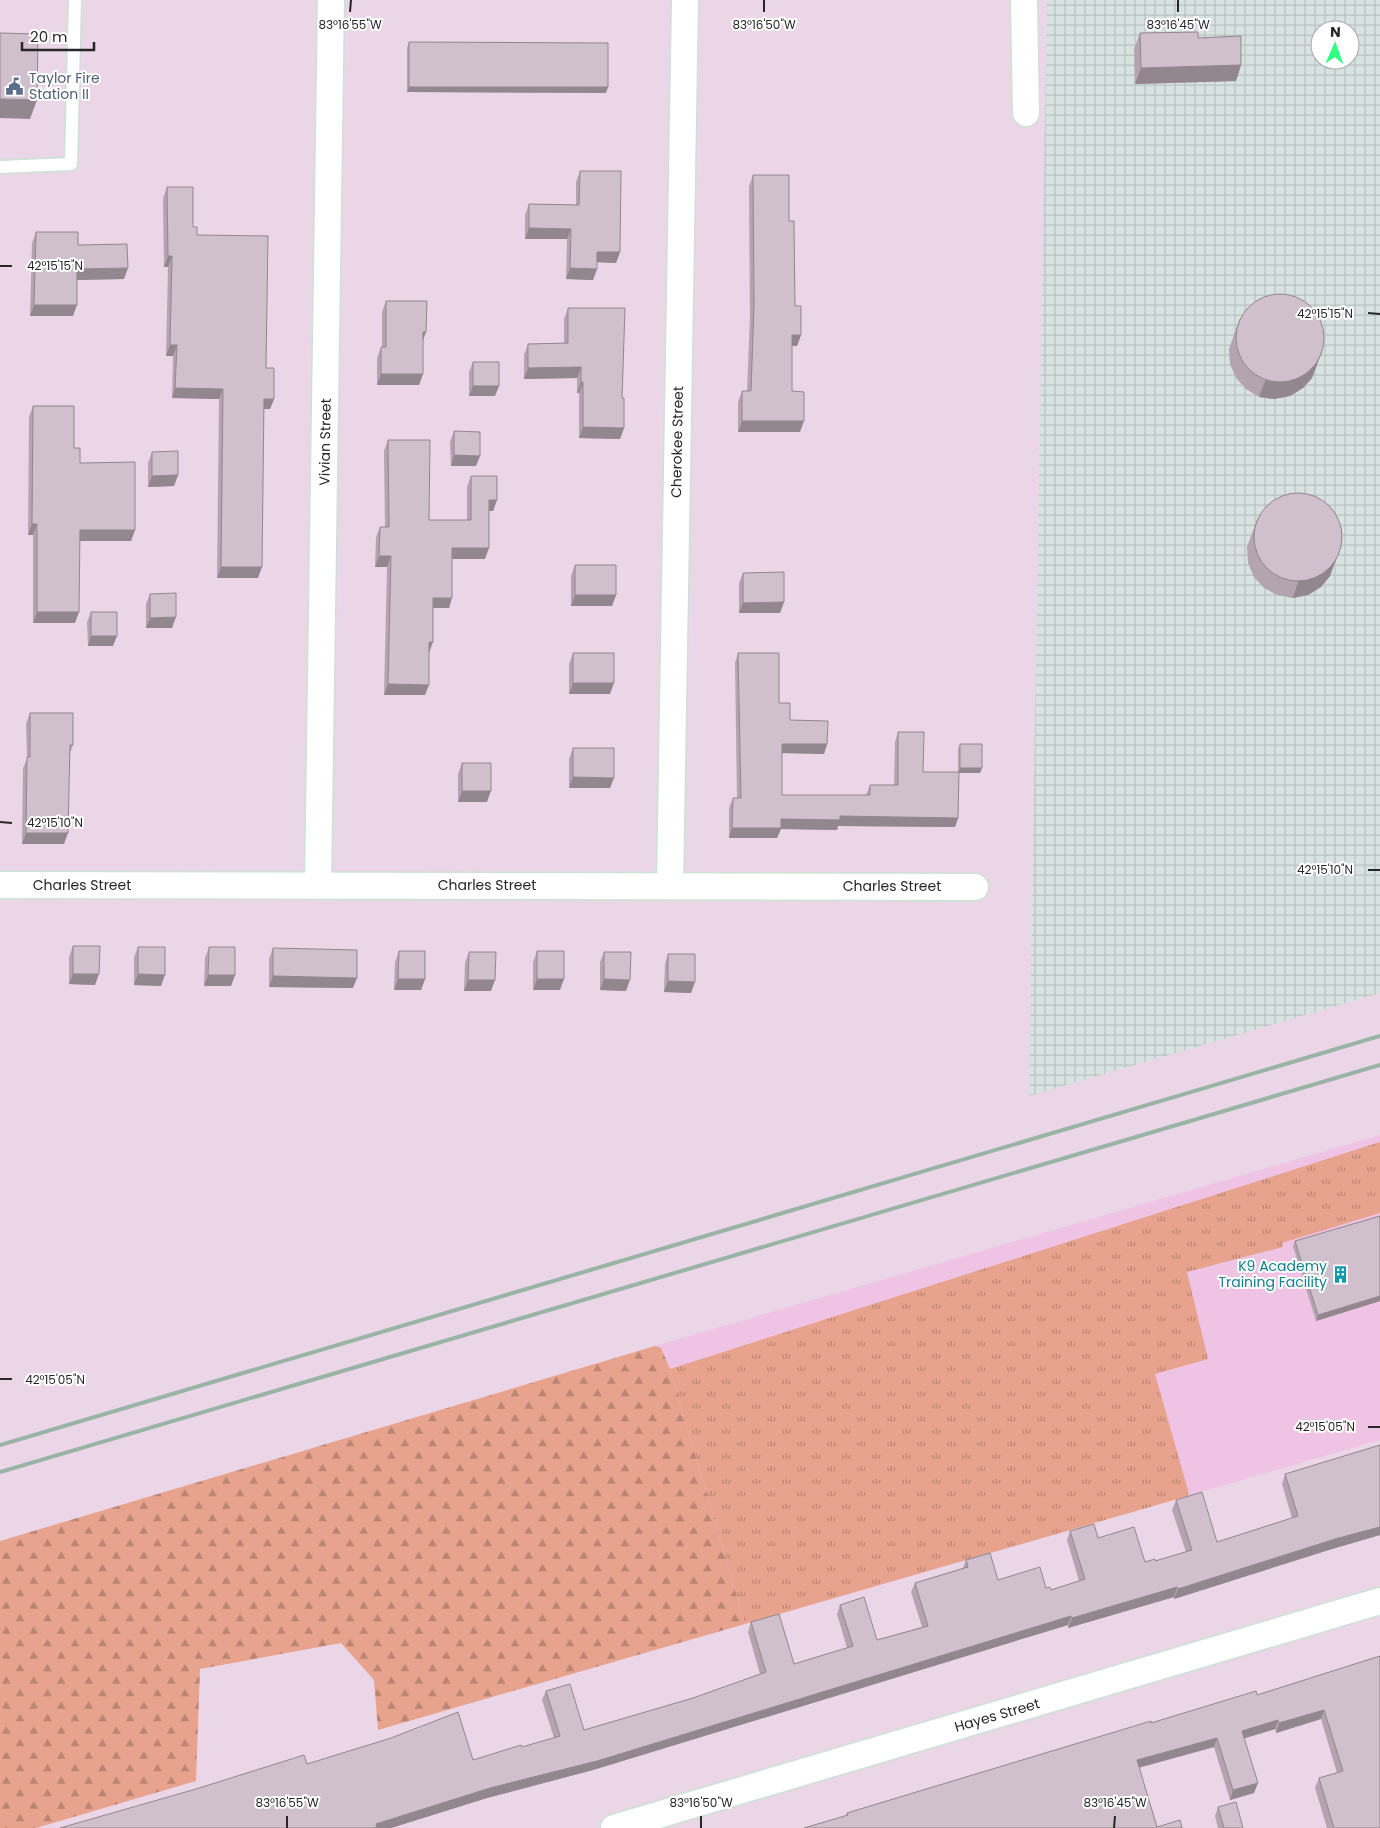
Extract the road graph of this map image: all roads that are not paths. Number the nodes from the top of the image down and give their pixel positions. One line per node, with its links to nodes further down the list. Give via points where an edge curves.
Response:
1 (75, 0): 6 (lane, via 71,164)
2 (331, 0): 7 (street, Vivian Street)
3 (685, 0): 9 (street, Cherokee Street)
4 (1024, 0): 5 (street)
5 (1026, 113)
6 (0, 167)
7 (318, 884): 8 (street, Charles Street); 9 (street, Charles Street)
8 (0, 885)
9 (670, 885): 10 (street, Charles Street)
10 (974, 887)
11 (1380, 1601): 12 (street, Hayes Street)
12 (614, 1828)

